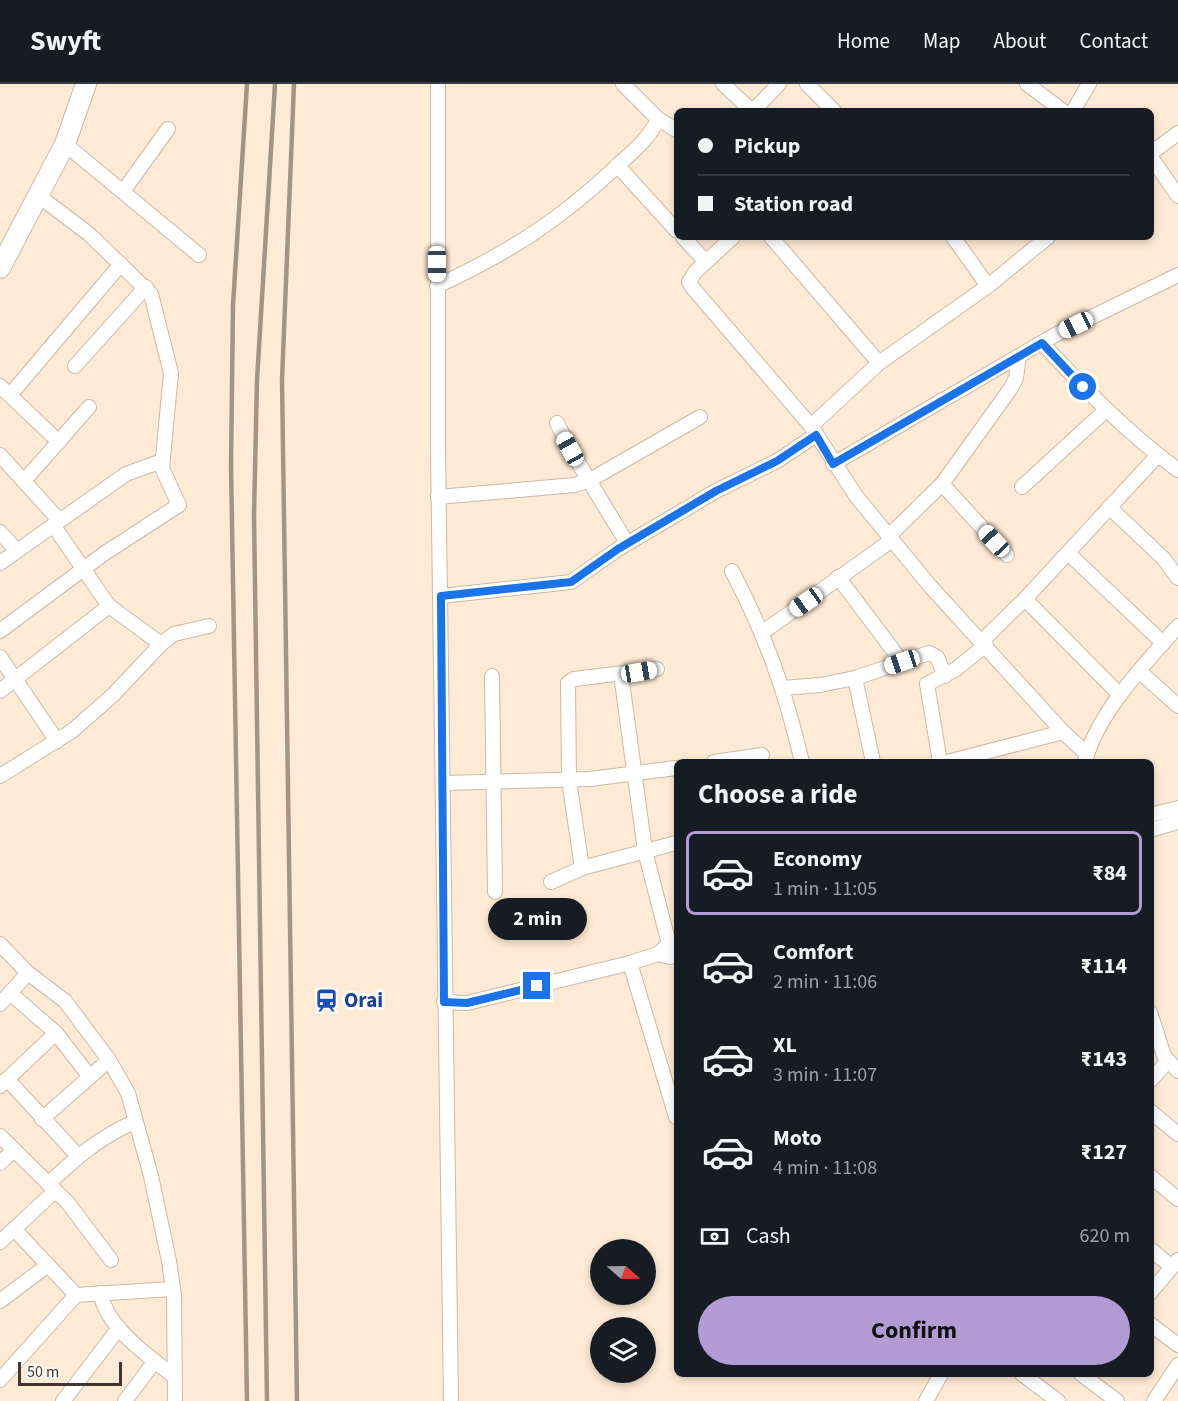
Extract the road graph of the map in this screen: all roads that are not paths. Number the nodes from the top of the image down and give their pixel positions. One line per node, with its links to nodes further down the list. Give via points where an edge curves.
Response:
1 (86, 84): 18 (street)
2 (438, 84): 36 (street)
3 (623, 84): 14 (street)
4 (723, 84): 9 (street)
5 (779, 84): 10 (street)
6 (807, 84): 11 (street)
7 (1027, 84): 12 (street)
8 (1089, 84): 13 (street)
9 (749, 108)
10 (755, 108)
11 (831, 108)
12 (1060, 108)
13 (1065, 108)
14 (658, 119): 16 (street); 21 (street)
15 (168, 129): 22 (street)
16 (674, 129)
17 (1178, 133): 19 (street)
18 (65, 144): 22 (street); 24 (street)
19 (1154, 152)
20 (1154, 161): 23 (street)
21 (617, 165): 25 (street); 36 (street, via 538,233)
22 (124, 190): 31 (street)
23 (1178, 196)
24 (40, 197): 33 (street); 34 (street)
25 (674, 228)
26 (686, 240): 32 (street)
27 (730, 240): 32 (street)
28 (774, 240): 41 (street)
29 (955, 240): 37 (street)
30 (1044, 240): 37 (street)
31 (199, 255)
32 (706, 262): 48 (street, via 691,277 692,287)
33 (122, 264): 38 (street); 43 (street)
34 (0, 268)
35 (1178, 277): 39 (street)
36 (437, 286): 59 (street)
37 (988, 286): 41 (street)
38 (146, 287): 42 (street); 52 (street, via 156,305 171,373)
39 (1042, 343): 40 (street); 45 (street)
40 (1019, 356): 53 (street); 57 (street, via 1011,388)
41 (879, 363): 48 (street)
42 (75, 366)
43 (5, 391): 49 (street)
44 (88, 407): 49 (street)
45 (1106, 410): 51 (street); 58 (street)
46 (700, 417): 55 (street)
47 (557, 423): 55 (street)
48 (813, 430): 53 (street); 64 (street, via 777,461)
49 (59, 442): 56 (street)
50 (0, 455): 56 (street)
51 (1158, 455): 54 (street); 60 (street)
52 (162, 461): 61 (street, via 126,474); 69 (street, via 164,478 178,502 177,508)
53 (833, 464): 63 (street)
54 (1178, 470)
55 (590, 480): 59 (street, via 560,488); 64 (street)
56 (24, 481): 61 (street)
57 (942, 484): 63 (street); 67 (street)
58 (1022, 488)
59 (438, 497): 73 (street)
60 (1109, 507): 66 (street); 72 (street, via 1163,558)
61 (56, 523): 65 (street); 69 (street)
62 (0, 532): 65 (street)
63 (890, 538): 71 (street); 80 (street)
64 (627, 543): 73 (street, via 563,584)
65 (17, 551): 68 (street)
66 (1068, 553): 74 (street); 81 (street)
67 (1007, 555)
68 (0, 563)
69 (82, 569): 75 (street); 78 (street)
70 (732, 571): 79 (street)
71 (838, 578): 79 (street); 84 (street)
72 (1178, 578)
73 (441, 596): 110 (street)
74 (1025, 599): 80 (street); 94 (street)
75 (109, 606): 82 (street); 90 (street)
76 (208, 626): 82 (street, via 174,634)
77 (1178, 627): 81 (street)
78 (0, 631)
79 (763, 632): 92 (street)
80 (984, 643): 89 (street); 96 (street)
81 (1163, 643): 86 (street)
82 (161, 644): 97 (street, via 106,702)
83 (0, 657): 90 (street)
84 (902, 662): 89 (street, via 933,653); 91 (street)
85 (657, 669): 87 (street)
86 (1139, 671): 94 (street); 95 (street)
87 (621, 674): 106 (street); 108 (street, via 574,679 568,684)
88 (492, 676): 109 (street)
89 (945, 676): 103 (street, via 930,681 926,689)
90 (17, 678): 93 (street); 97 (street)
91 (855, 678): 92 (street); 102 (street)
92 (783, 688): 101 (street)
93 (0, 691)
94 (1120, 695): 99 (street)
95 (1178, 706)
96 (1063, 732): 99 (street); 104 (street)
97 (57, 741): 107 (street)
98 (762, 754): 100 (street)
99 (1086, 758)
100 (732, 759)
101 (801, 759)
102 (872, 759)
103 (939, 759)
104 (958, 759)
105 (674, 768): 106 (street)
106 (636, 773): 108 (street); 116 (street)
107 (0, 776)
108 (569, 780): 109 (street); 117 (street)
109 (495, 782): 110 (street); 119 (street)
110 (444, 783): 125 (street)
111 (1178, 808): 112 (street)
112 (1154, 813)
113 (1178, 822): 114 (street)
114 (1154, 829)
115 (674, 843): 116 (street)
116 (645, 850): 117 (street); 121 (street)
117 (582, 868): 118 (street)
118 (551, 882)
119 (495, 892)
120 (0, 944): 123 (street)
121 (674, 947): 122 (street)
122 (630, 963): 125 (street, via 467,1003); 134 (street)
123 (28, 973): 124 (street); 129 (street, via 65,1001)
124 (10, 993): 126 (street); 128 (street)
125 (444, 1002): 171 (street)
126 (0, 1004)
127 (1154, 1022): 130 (street)
128 (56, 1033): 131 (street); 133 (street)
129 (109, 1060): 131 (street); 137 (street, via 128,1093)
130 (1173, 1067): 132 (street)
131 (90, 1077): 136 (street)
132 (1154, 1079)
133 (4, 1082): 136 (street)
134 (674, 1110)
135 (1154, 1114): 138 (street)
136 (42, 1119): 141 (street)
137 (135, 1122): 141 (street, via 108,1134); 153 (street, via 163,1226)
138 (1178, 1134)
139 (0, 1136): 140 (street)
140 (14, 1150): 142 (street); 144 (street)
141 (78, 1156): 144 (street)
142 (0, 1163)
143 (1154, 1179): 145 (street)
144 (52, 1188): 146 (street); 149 (street)
145 (1178, 1199)
146 (15, 1230): 147 (street); 151 (street)
147 (0, 1242)
148 (1154, 1251): 150 (street)
149 (111, 1260)
150 (1175, 1263): 152 (street)
151 (48, 1265): 155 (street); 156 (street)
152 (1154, 1288)
153 (173, 1289): 154 (street); 162 (street)
154 (100, 1293): 155 (street); 158 (street, via 106,1315)
155 (76, 1295): 166 (street)
156 (0, 1301)
157 (1154, 1327): 159 (street)
158 (119, 1328): 160 (street); 168 (street)
159 (1178, 1345)
160 (154, 1361): 162 (street); 169 (street)
161 (1178, 1365): 174 (street)
162 (175, 1377): 170 (street)
163 (940, 1377): 167 (street)
164 (1026, 1377): 172 (street)
165 (1091, 1377): 173 (street)
166 (0, 1380)
167 (930, 1400)
168 (63, 1401)
169 (125, 1401)
170 (175, 1401)
171 (452, 1401)
172 (1058, 1401)
173 (1117, 1401)
174 (1155, 1401)

